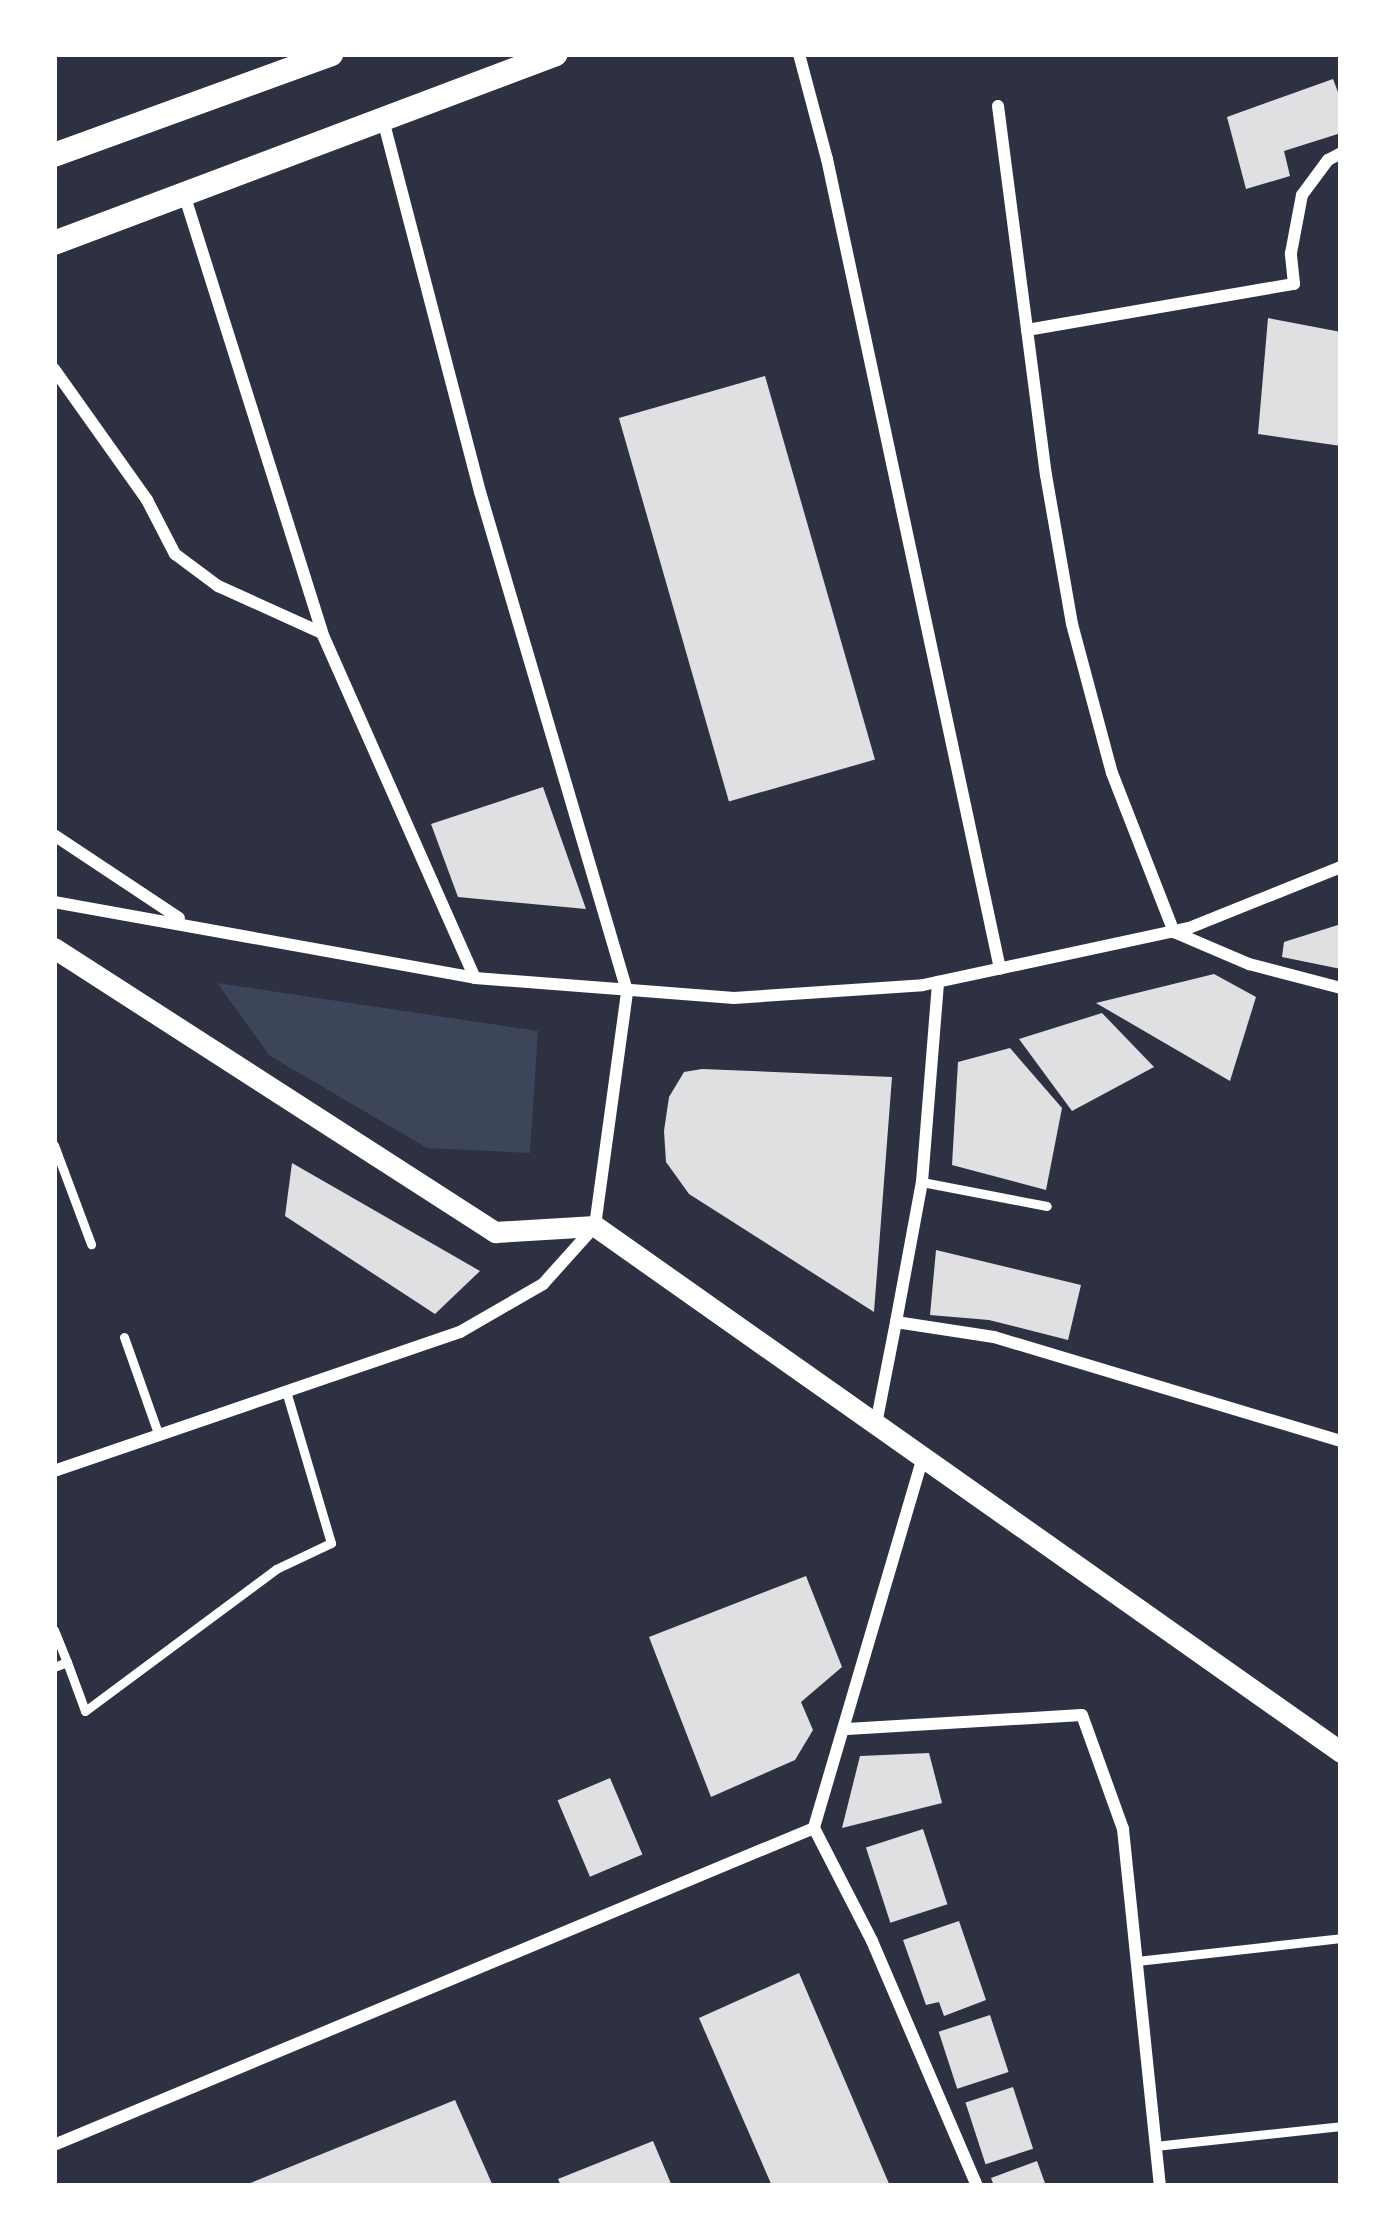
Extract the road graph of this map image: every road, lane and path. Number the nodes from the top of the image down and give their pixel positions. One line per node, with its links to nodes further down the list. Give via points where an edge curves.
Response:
1 (331, 54): 7 (main road)
2 (556, 54): 5 (main road)
3 (799, 54): 19 (street)
4 (998, 106): 10 (street)
5 (383, 119): 8 (main road); 23 (street, via 480,491)
6 (1341, 153): 10 (street, via 1302,195 1294,284)
7 (54, 155)
8 (184, 194): 9 (main road); 12 (street)
9 (54, 243)
10 (1027, 330): 17 (street, via 1072,624 1112,773)
11 (54, 369): 12 (street, via 176,554 218,586)
12 (322, 633): 20 (street)
13 (54, 835): 16 (street)
14 (1341, 867): 17 (street)
15 (54, 902): 16 (street)
16 (185, 922): 20 (street)
17 (1174, 932): 19 (street); 22 (street, via 1249,964)
18 (54, 948): 27 (street, via 495,1232)
19 (1000, 969): 21 (street)
20 (476, 978): 23 (street)
21 (938, 982): 23 (street, via 734,998); 25 (street)
22 (1341, 988)
23 (627, 992): 27 (street)
24 (54, 1144): 28 (lane)
25 (922, 1182): 26 (lane); 29 (street)
26 (1047, 1206)
27 (595, 1226): 31 (street, via 543,1284 460,1332); 32 (street)
28 (91, 1244)
29 (896, 1322): 32 (street); 34 (street, via 994,1337)
30 (124, 1336): 33 (lane)
31 (286, 1390): 33 (street); 38 (lane, via 331,1543 276,1570 85,1711)
32 (876, 1424): 35 (street)
33 (158, 1433): 36 (street)
34 (1341, 1441)
35 (923, 1457): 40 (street); 41 (street)
36 (54, 1471)
37 (54, 1630): 38 (lane)
38 (67, 1662): 39 (lane)
39 (54, 1667)
40 (847, 1730): 42 (street); 44 (street, via 1082,1715 1123,1829)
41 (1341, 1752)
42 (814, 1828): 46 (street); 48 (street)
43 (1341, 1938): 44 (lane)
44 (1137, 1960): 47 (street)
45 (1341, 2126): 47 (lane)
46 (54, 2145)
47 (1155, 2146): 49 (street)
48 (977, 2186)
49 (1160, 2186)

